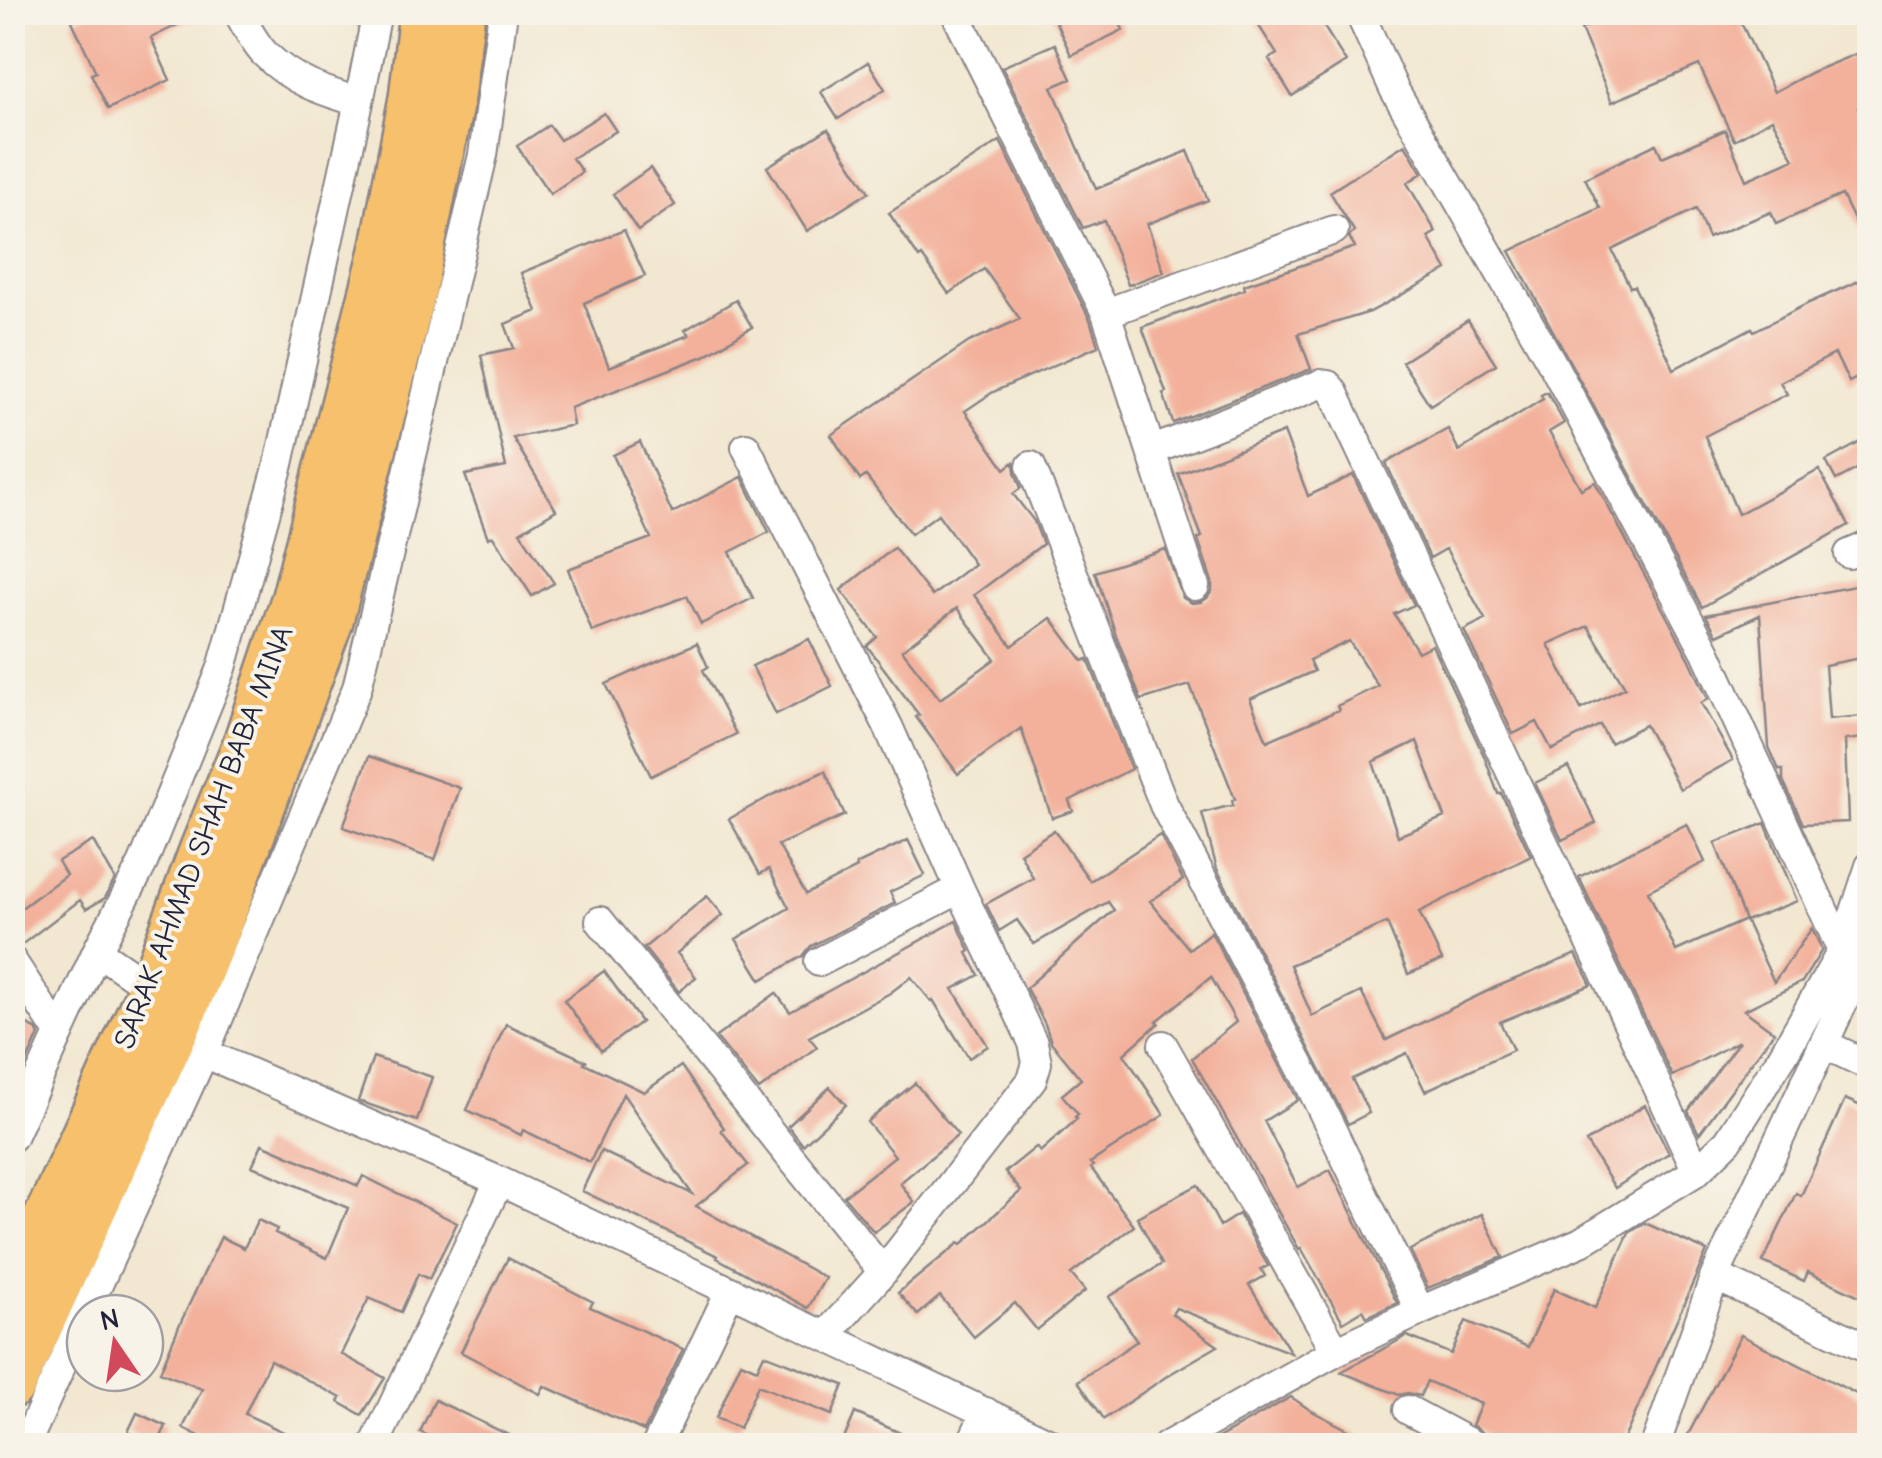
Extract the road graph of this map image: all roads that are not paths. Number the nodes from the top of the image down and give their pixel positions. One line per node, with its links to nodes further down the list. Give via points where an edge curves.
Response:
1 (238, 12): 8 (street, via 262,52 283,68 312,88)
2 (376, 12): 8 (street)
3 (422, 12): 22 (highway, SARAK AHMAD SHAH BABA MINA, via 383,251 295,596 202,851)
4 (462, 12): 22 (highway, via 413,291 330,621)
5 (504, 12): 22 (street, via 483,155 357,688)
6 (954, 12): 10 (street)
7 (1359, 12): 18 (street, via 1394,90 1552,363 1706,652)
8 (359, 102): 19 (street, via 279,464 222,668 143,863)
9 (1334, 230): 10 (street)
10 (1106, 312): 12 (street)
11 (746, 447): 16 (street, via 888,726)
12 (1151, 451): 14 (street); 28 (street, via 1321,384 1333,390)
13 (1031, 466): 35 (street, via 1164,805)
14 (1195, 586)
15 (1870, 866): 18 (street)
16 (960, 889): 21 (street); 30 (street, via 1037,1063 1032,1080)
17 (600, 921): 30 (street)
18 (1856, 948): 24 (street); 28 (street, via 1728,1141)
19 (96, 951): 22 (street); 23 (street)
20 (12, 961): 23 (street)
21 (818, 962)
22 (179, 1020): 29 (street); 33 (street); 34 (highway, SARAK AHMAD SHAH BABA MINA); 40 (highway)
23 (59, 1033): 27 (street)
24 (1824, 1044): 26 (street); 31 (street)
25 (1163, 1045): 38 (street)
26 (1870, 1066)
27 (12, 1137)
28 (1696, 1170): 35 (street, via 1581,1242)
29 (499, 1181): 32 (street); 44 (street)
30 (883, 1272): 36 (street)
31 (1715, 1276): 37 (street); 50 (street)
32 (730, 1291): 36 (street); 45 (street)
33 (91, 1293)
34 (12, 1294)
35 (1420, 1312): 38 (street)
36 (826, 1336): 42 (street)
37 (1870, 1349)
38 (1336, 1351): 48 (street)
39 (65, 1357): 43 (street)
40 (12, 1384)
41 (1408, 1410): 49 (street)
42 (986, 1412): 46 (street); 47 (street)
43 (25, 1446)
44 (374, 1446)
45 (656, 1446)
46 (970, 1446)
47 (1056, 1446)
48 (1168, 1446)
49 (1475, 1446)
50 (1655, 1446)

